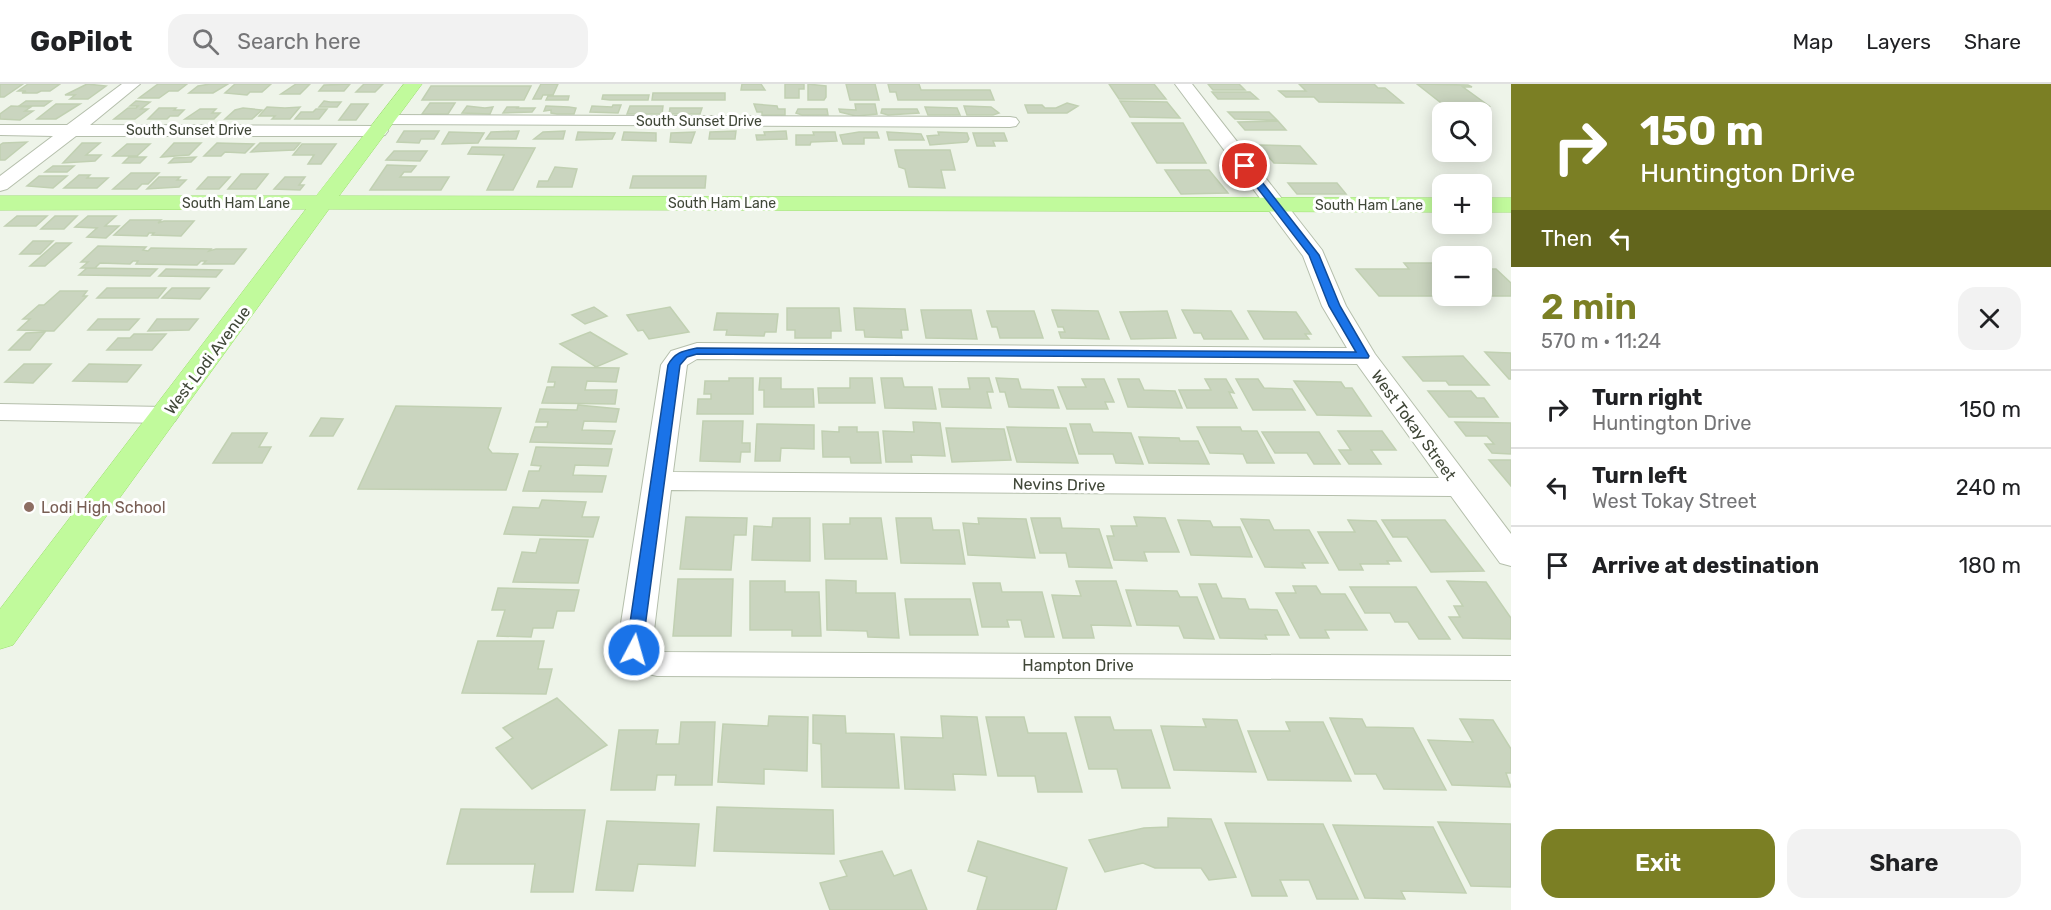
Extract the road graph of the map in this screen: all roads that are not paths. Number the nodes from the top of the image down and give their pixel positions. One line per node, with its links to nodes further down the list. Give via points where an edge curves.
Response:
1 (132, 84): 7 (street)
2 (413, 84): 5 (main road, West Lodi Avenue)
3 (1183, 84): 11 (street, West Tokay Street)
4 (1010, 122): 5 (street, South Sunset Drive)
5 (383, 125): 7 (street, South Sunset Drive); 10 (main road, West Lodi Avenue)
6 (0, 130): 7 (street, South Sunset Drive)
7 (73, 130): 8 (street)
8 (0, 185)
9 (0, 203): 10 (main road, South Ham Lane)
10 (322, 203): 11 (main road, South Ham Lane); 17 (main road, West Lodi Avenue)
11 (1276, 205): 12 (main road, South Ham Lane); 15 (street, West Tokay Street, via 1314,255 1334,306)
12 (1432, 205)
13 (1492, 205): 14 (main road)
14 (1511, 206)
15 (1364, 356): 18 (street, via 709,351 683,354 674,365); 19 (street, West Tokay Street)
16 (0, 412): 17 (street)
17 (165, 415): 21 (main road, West Lodi Avenue)
18 (659, 481): 19 (street, Nevins Drive); 22 (street, Hampton Drive, via 634,650 644,661)
19 (1460, 487): 20 (street, West Tokay Street)
20 (1511, 556)
21 (0, 636)
22 (1511, 668)

